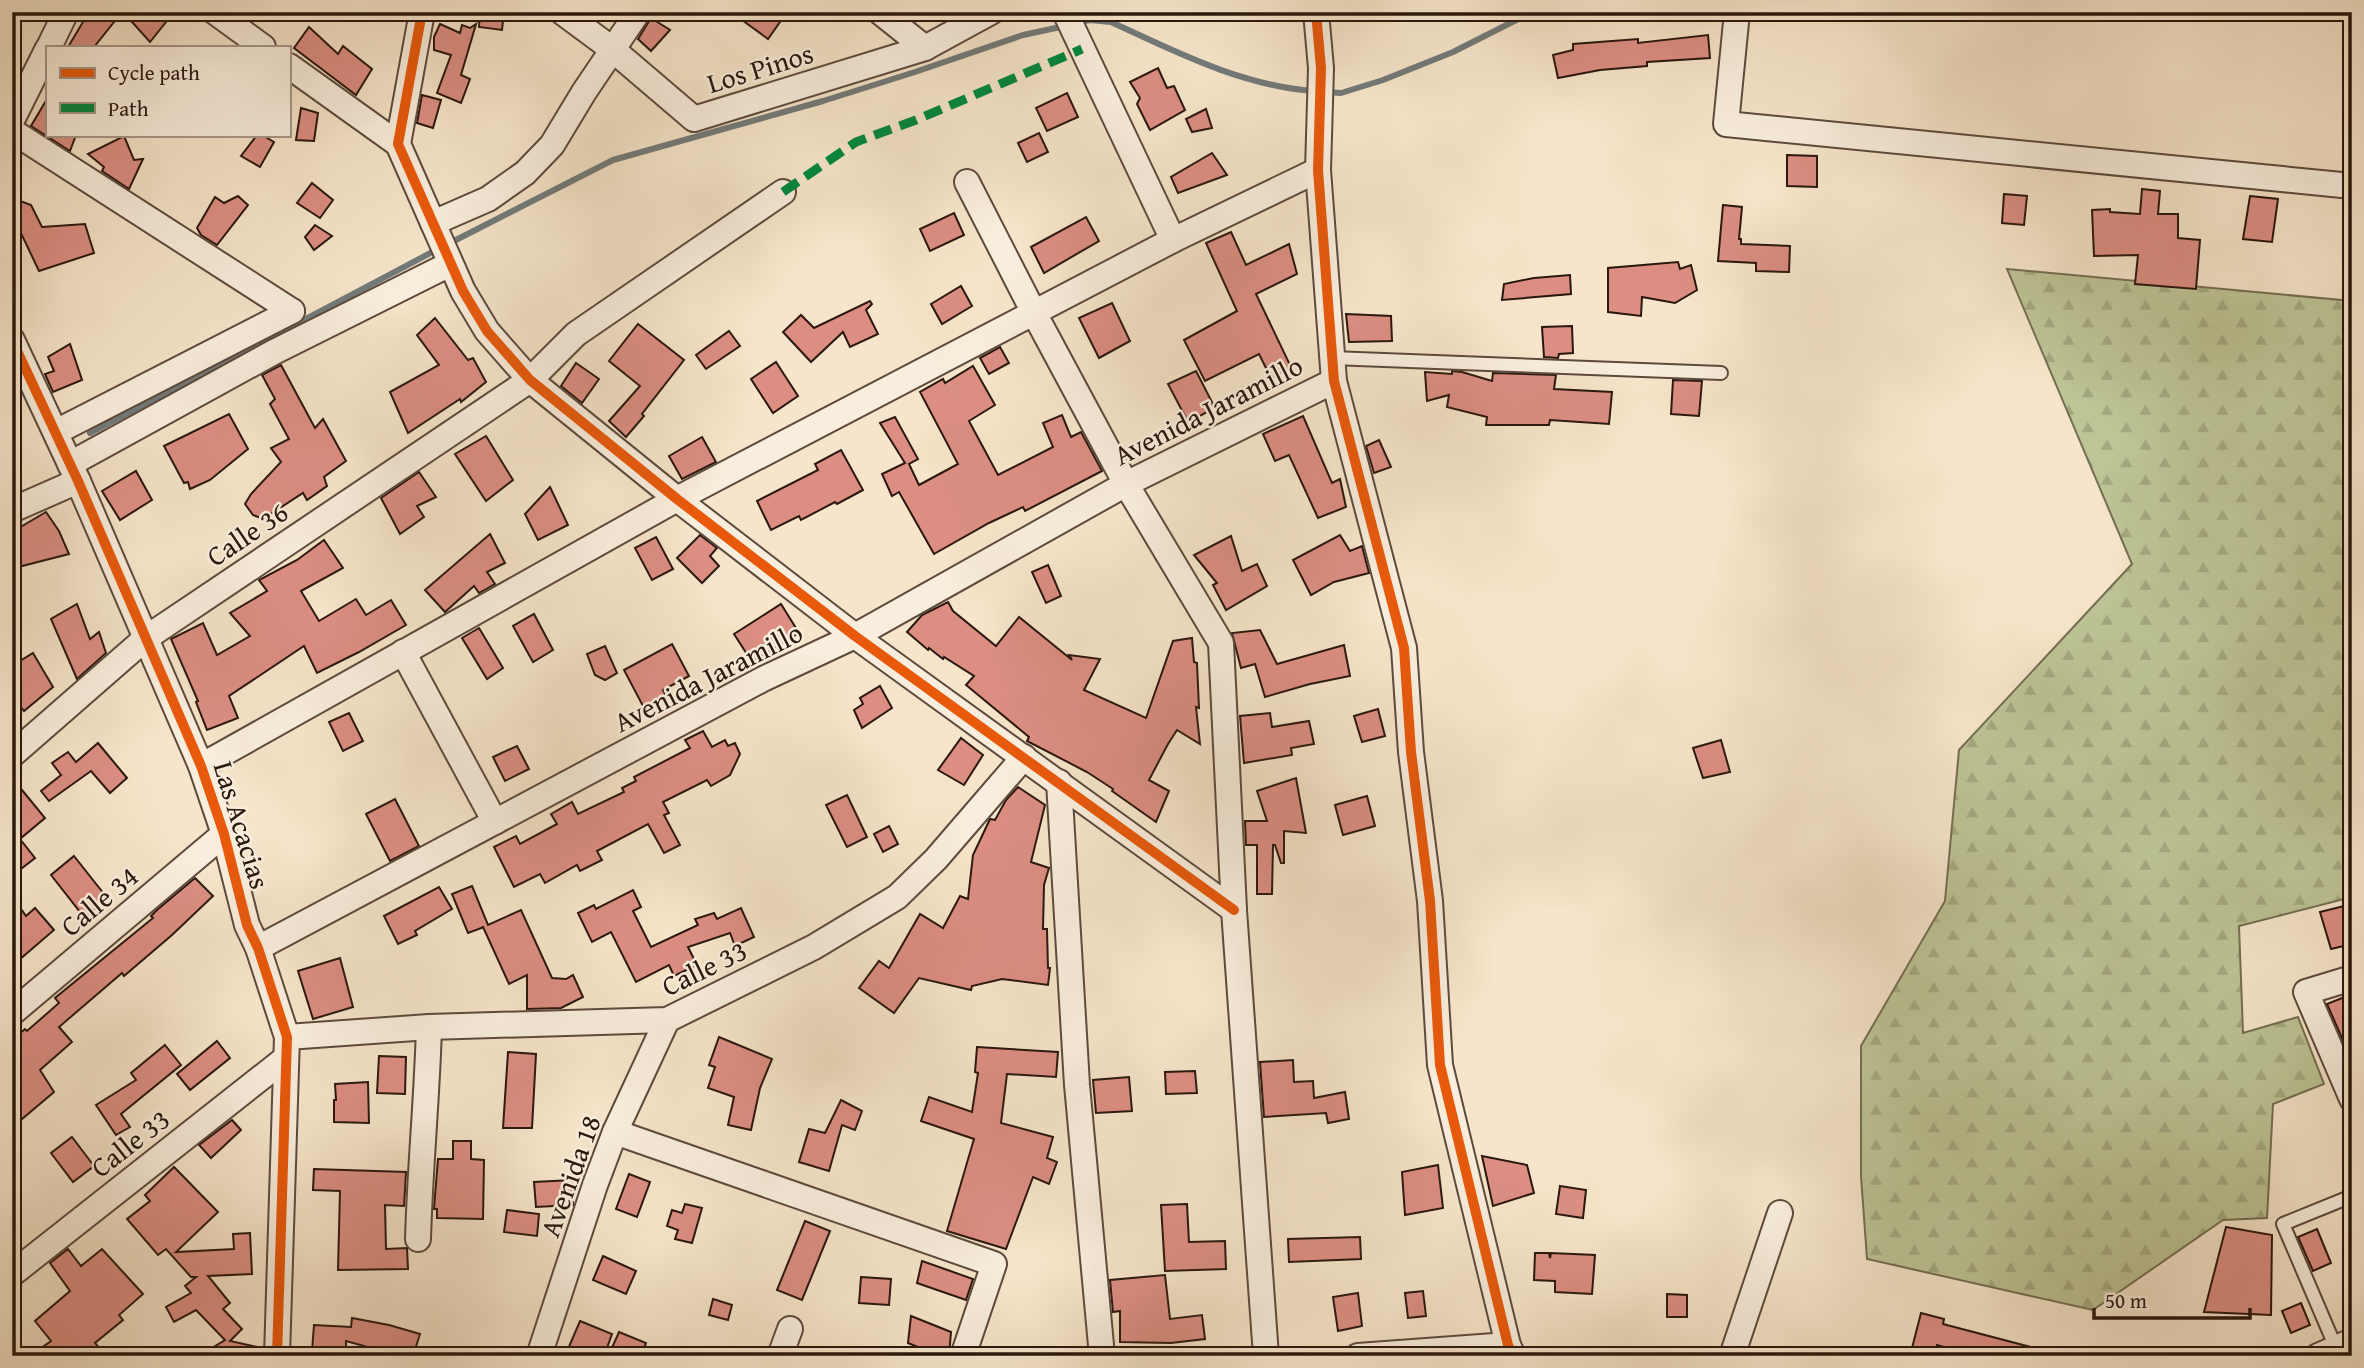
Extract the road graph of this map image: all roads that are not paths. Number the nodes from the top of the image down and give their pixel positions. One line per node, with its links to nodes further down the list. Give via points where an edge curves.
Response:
1 (66, 12): 11 (street)
2 (215, 12): 12 (street)
3 (422, 12): 19 (street)
4 (562, 12): 14 (street, Los Pinos)
5 (638, 12): 14 (street)
6 (880, 12): 13 (street)
7 (991, 12): 13 (street)
8 (1065, 12): 24 (street)
9 (1316, 12): 20 (street, via 1321,68)
10 (1737, 12): 22 (street, via 1726,124)
11 (49, 46)
12 (262, 46)
13 (925, 48): 14 (street, Los Pinos, via 694,118)
14 (612, 49): 25 (street, via 552,145)
15 (46, 53): 17 (street)
16 (290, 67): 19 (street)
17 (12, 120)
18 (12, 131): 31 (street, via 292,311)
19 (398, 144): 25 (street)
20 (1318, 170): 24 (street); 28 (street)
21 (967, 181): 26 (street)
22 (2352, 186)
23 (783, 192): 30 (street, Calle 36, via 576,334)
24 (1173, 240): 26 (street)
25 (442, 245): 30 (street, via 487,331); 32 (street)
26 (1033, 312): 33 (street); 34 (street)
27 (12, 340): 31 (street, Las Acacias)
28 (1333, 370): 29 (lane); 33 (street, Avenida Jaramillo); 60 (street, via 1404,648 1410,752 1430,901 1440,1065)
29 (1721, 373)
30 (530, 380): 34 (street); 37 (street, Calle 36)
31 (56, 432): 32 (street, Las Acacias)
32 (74, 472): 35 (street); 37 (street, Las Acacias)
33 (1126, 484): 36 (street, Avenida Jaramillo); 45 (street, via 1221,643)
34 (677, 499): 36 (street); 38 (street)
35 (12, 510)
36 (855, 636): 40 (street); 43 (street, Avenida Jaramillo, via 763,679)
37 (146, 638): 39 (street, Calle 36); 41 (street, Las Acacias)
38 (403, 652): 41 (street); 43 (street)
39 (12, 755)
40 (1024, 757): 42 (street); 49 (street, Calle 33, via 897,897 814,947)
41 (201, 766): 44 (street, Las Acacias)
42 (1059, 782): 45 (street); 65 (street, via 1077,1085)
43 (495, 822): 46 (street, Avenida Jaramillo)
44 (224, 834): 46 (street, Las Acacias, via 247,925); 48 (street, Calle 34)
45 (1234, 910): 66 (street)
46 (258, 948): 51 (street, Las Acacias)
47 (2352, 978): 52 (street, via 2306,992)
48 (14, 1009)
49 (667, 1020): 50 (street, Calle 33); 53 (street, Avenida 18)
50 (429, 1027): 51 (street, Calle 33); 56 (street)
51 (286, 1048): 57 (street, Calle 33); 61 (street, Las Acacias)
52 (2352, 1099)
53 (615, 1132): 62 (street, Avenida 18); 64 (street, via 994,1264)
54 (2352, 1196): 59 (lane, via 2283,1224)
55 (1780, 1213): 68 (street)
56 (418, 1239)
57 (15, 1265)
58 (790, 1329): 63 (street)
59 (2339, 1349)
60 (1511, 1350): 67 (street)
61 (277, 1356)
62 (539, 1356)
63 (780, 1356)
64 (963, 1356)
65 (1102, 1356)
66 (1266, 1356)
67 (1358, 1356)
68 (1732, 1356)

